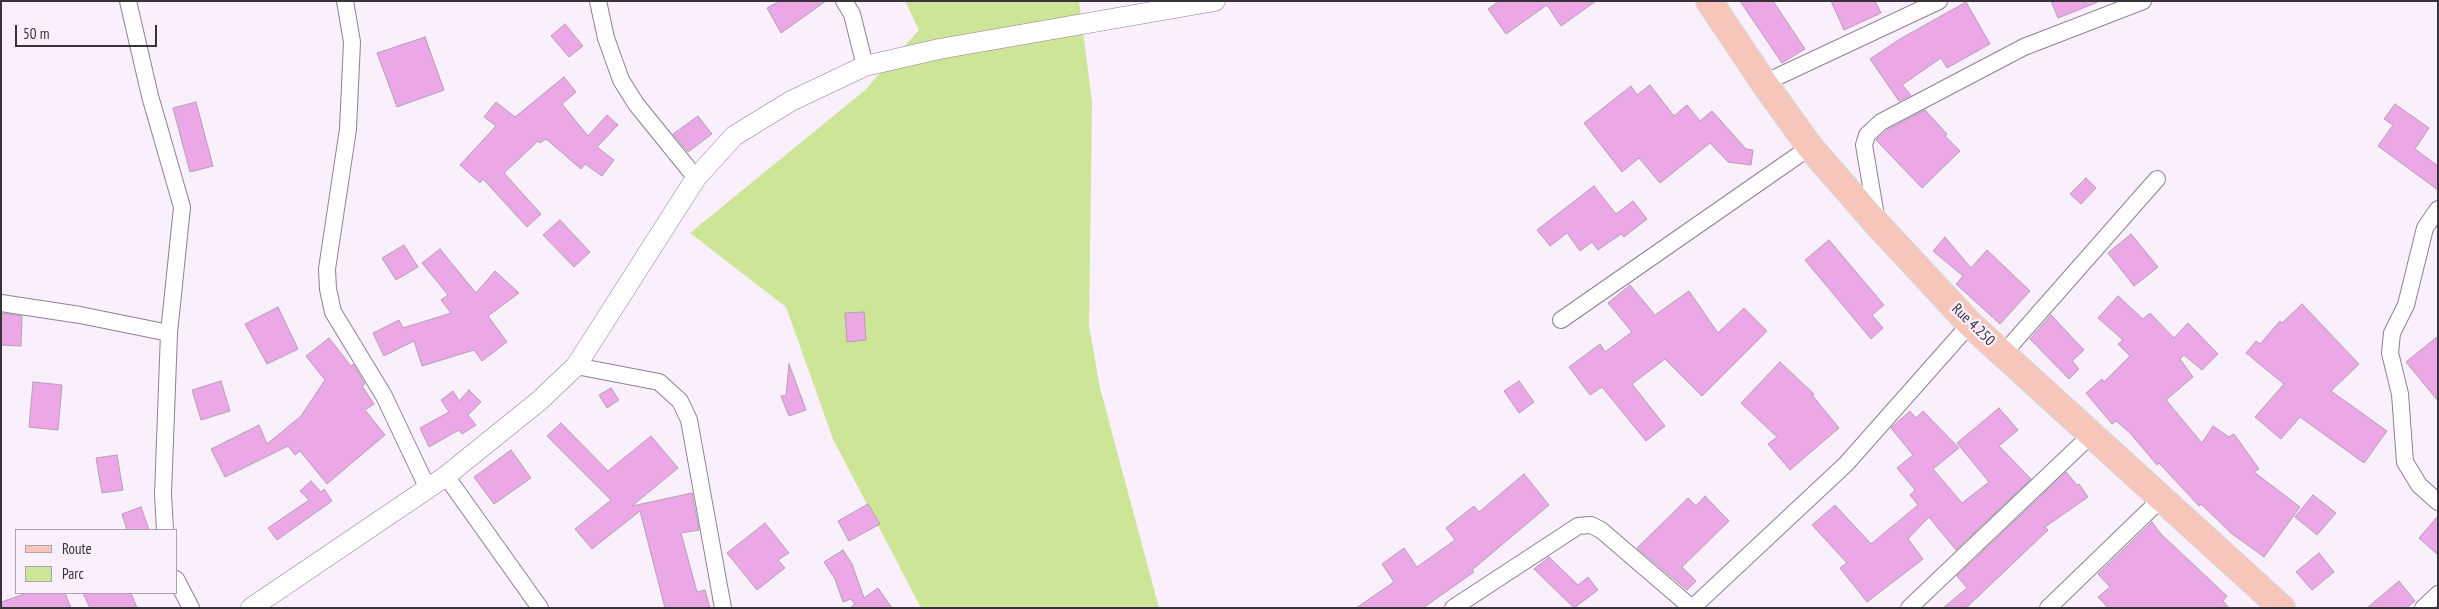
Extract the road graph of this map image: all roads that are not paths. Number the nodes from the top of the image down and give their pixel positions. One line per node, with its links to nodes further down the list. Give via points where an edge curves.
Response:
1 (128, 1): 19 (street, via 150,96 182,207)
2 (345, 1): 24 (street, via 352,42 348,129 327,269 328,290 333,312 384,396)
3 (598, 1): 12 (street, via 606,38 621,80 636,104)
4 (844, 1): 9 (street, via 852,14)
5 (1215, 1): 9 (street, via 939,49)
6 (1709, 1): 10 (main road, Rue 4.250)
7 (1939, 1): 10 (street)
8 (2143, 1): 15 (street, via 2024,48 1881,122 1867,135 1864,145)
9 (865, 66): 12 (street, via 790,101 734,136)
10 (1764, 83): 11 (main road, Rue 4.250)
11 (1810, 146): 15 (main road, Rue 4.250); 17 (street)
12 (696, 178): 21 (street)
13 (2157, 179): 20 (street)
14 (2438, 209): 26 (street, via 2425,228 2406,305 2392,333 2390,353 2400,394 2405,462 2419,485)
15 (1877, 224): 18 (main road, Rue 4.250)
16 (1, 303): 19 (street)
17 (1561, 320)
18 (1970, 324): 20 (main road, Rue 4.250); 35 (street, via 1846,464)
19 (169, 333): 27 (street, via 162,494)
20 (2003, 354): 22 (main road, Rue 4.250)
21 (576, 366): 23 (street, via 539,401); 33 (street, via 659,382 680,401 689,420)
22 (2092, 434): 25 (main road, Rue 4.250); 36 (street)
23 (446, 476): 24 (street); 32 (street)
24 (428, 489): 31 (street)
25 (2162, 498): 37 (street); 38 (main road, Rue 4.250)
26 (2438, 502)
27 (165, 529)
28 (178, 584): 30 (street)
29 (2438, 594): 39 (street)
30 (191, 608)
31 (251, 608)
32 (540, 608)
33 (723, 608)
34 (1453, 608): 35 (street, via 1578,526 1590,525 1601,530)
35 (1692, 608)
36 (1910, 608)
37 (2048, 608)
38 (2282, 608)
39 (2423, 608)

